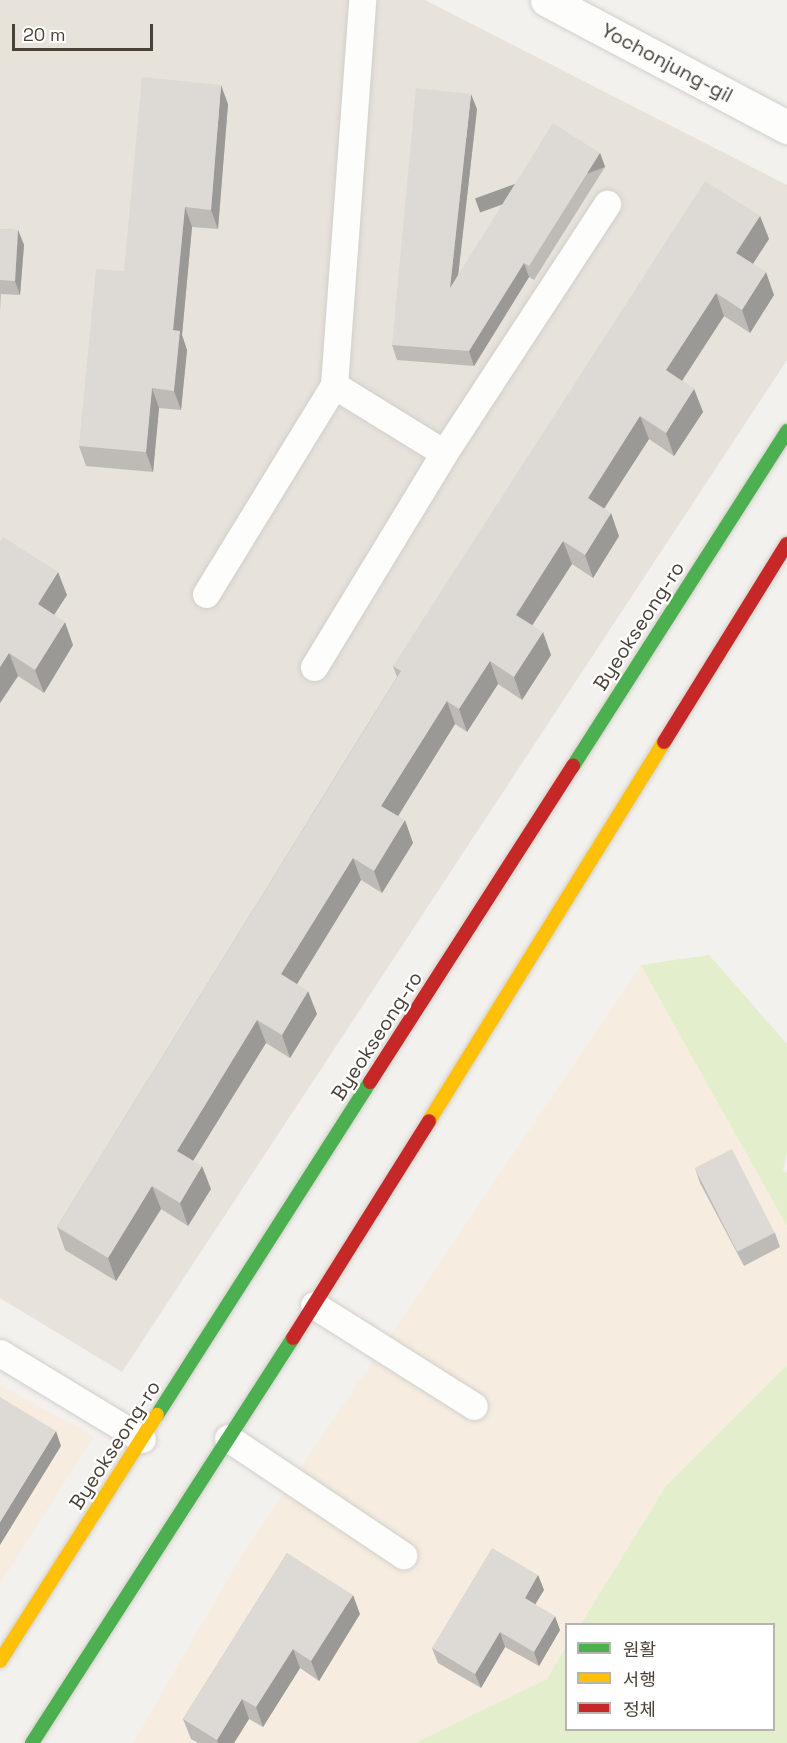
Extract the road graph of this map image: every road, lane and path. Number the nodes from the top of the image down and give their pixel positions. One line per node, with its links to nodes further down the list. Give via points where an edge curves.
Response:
1 (362, 0): 5 (lane)
2 (547, 0): 3 (street, Yochonjung-gil)
3 (787, 127)
4 (607, 204): 7 (lane)
5 (334, 385): 7 (lane); 9 (lane)
6 (787, 431): 15 (main road, Byeokseong-ro)
7 (444, 453): 10 (lane)
8 (787, 544): 11 (main road)
9 (206, 594)
10 (314, 668)
11 (314, 1305): 13 (lane); 14 (main road)
12 (0, 1353): 15 (lane)
13 (474, 1406)
14 (228, 1438): 16 (lane); 18 (main road)
15 (142, 1439): 17 (main road, Byeokseong-ro)
16 (403, 1556)
17 (0, 1661)
18 (32, 1743)

